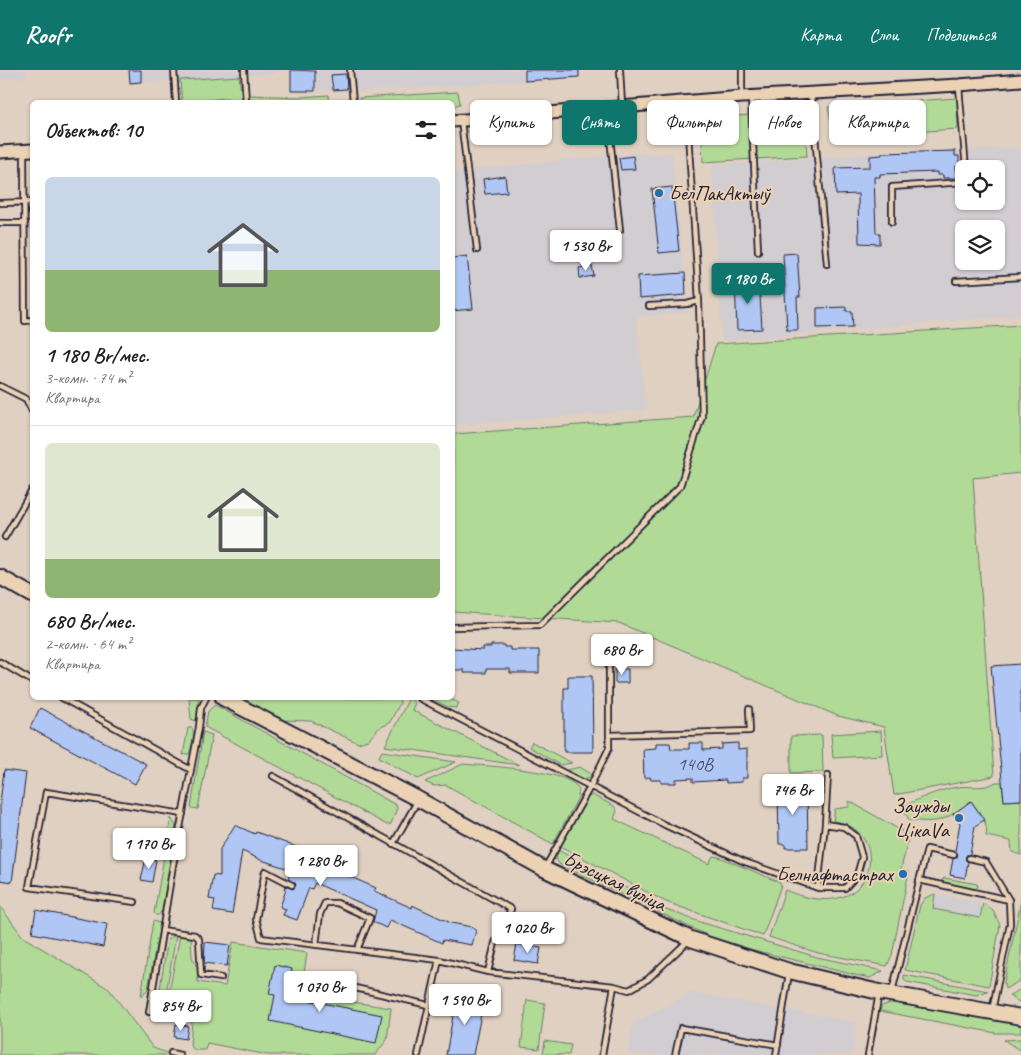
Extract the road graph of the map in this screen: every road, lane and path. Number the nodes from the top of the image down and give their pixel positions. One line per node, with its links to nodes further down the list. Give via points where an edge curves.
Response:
1 (174, 70): 10 (lane)
2 (244, 70): 11 (lane)
3 (350, 70): 12 (lane)
4 (620, 70): 13 (lane)
5 (742, 70): 9 (lane)
6 (1021, 80): 7 (street)
7 (959, 85): 8 (street); 21 (lane)
8 (811, 93): 9 (street); 32 (lane)
9 (746, 97): 14 (street); 31 (lane)
10 (176, 100)
11 (246, 100)
12 (353, 100)
13 (622, 100)
14 (710, 100)
15 (562, 112): 16 (street)
16 (457, 120): 30 (lane)
17 (611, 145): 29 (lane)
18 (689, 145): 35 (lane)
19 (28, 150): 20 (street); 23 (lane)
20 (0, 152)
21 (965, 160)
22 (955, 183): 26 (lane, via 892,187)
23 (25, 202): 24 (lane); 25 (lane); 28 (lane)
24 (30, 202)
25 (0, 203)
26 (892, 222)
27 (0, 223): 28 (lane)
28 (25, 223): 37 (lane, via 25,321)
29 (620, 230)
30 (477, 250)
31 (758, 251)
32 (827, 264)
33 (1021, 277): 34 (lane)
34 (956, 281)
35 (699, 300): 36 (lane, via 687,304); 44 (lane, via 702,416 680,486 540,625)
36 (650, 306)
37 (30, 320)
38 (0, 386): 39 (lane, via 26,399)
39 (30, 407)
40 (30, 493): 41 (lane)
41 (5, 537)
42 (0, 577): 43 (main road)
43 (30, 595)
44 (455, 627)
45 (609, 648): 53 (lane)
46 (0, 662): 47 (lane)
47 (30, 680)
48 (66, 700): 54 (lane)
49 (205, 700): 54 (lane)
50 (227, 700): 58 (main road, Брэсцкая вуліца)
51 (423, 700): 57 (lane)
52 (749, 709): 53 (lane, via 750,731)
53 (609, 735): 57 (lane, via 609,748)
54 (190, 770): 59 (lane)
55 (828, 775): 60 (lane)
56 (273, 776): 61 (lane)
57 (590, 787): 64 (lane); 67 (lane, via 736,858)
58 (418, 799): 61 (lane); 64 (main road, Брэсцкая вуліца)
59 (183, 814): 69 (lane, via 46,792 29,887); 70 (lane)
60 (825, 824): 67 (lane); 67 (lane, via 844,827 856,836 862,857 857,876 846,888)
61 (393, 844): 75 (lane, via 511,909 494,943)
62 (954, 855): 65 (lane, via 927,849)
63 (969, 858): 68 (lane, via 986,862)
64 (544, 869): 71 (main road, Брэсцкая вуліца)
65 (919, 880): 68 (lane); 80 (lane)
66 (292, 885): 72 (lane, via 265,871 256,919 261,938)
67 (818, 888)
68 (1009, 900): 83 (lane, via 1010,924)
69 (136, 902)
70 (162, 930): 77 (lane, via 195,935 199,939 201,975); 82 (lane)
71 (691, 939): 76 (main road, Брэсцкая вуліца); 79 (lane, via 648,979 629,990)
72 (316, 945): 73 (lane); 73 (lane, via 320,914 325,903 337,903 370,918)
73 (357, 950): 74 (lane)
74 (438, 960): 75 (lane); 81 (lane)
75 (488, 972): 79 (lane)
76 (789, 972): 80 (main road, Брэсцкая вуліца); 85 (lane)
77 (221, 978)
78 (321, 980): 81 (lane)
79 (614, 986): 89 (lane)
80 (885, 993): 83 (main road, Брэсцкая вуліца); 92 (lane)
81 (428, 1005): 88 (lane)
82 (149, 1012)
83 (992, 1012): 84 (main road, Брэсцкая вуліца)
84 (1021, 1017)
85 (778, 1046): 90 (lane, via 681,1028); 91 (lane)
86 (171, 1053): 87 (lane)
87 (180, 1055)
88 (418, 1055)
89 (602, 1055)
90 (675, 1055)
91 (776, 1055)
92 (868, 1055)

